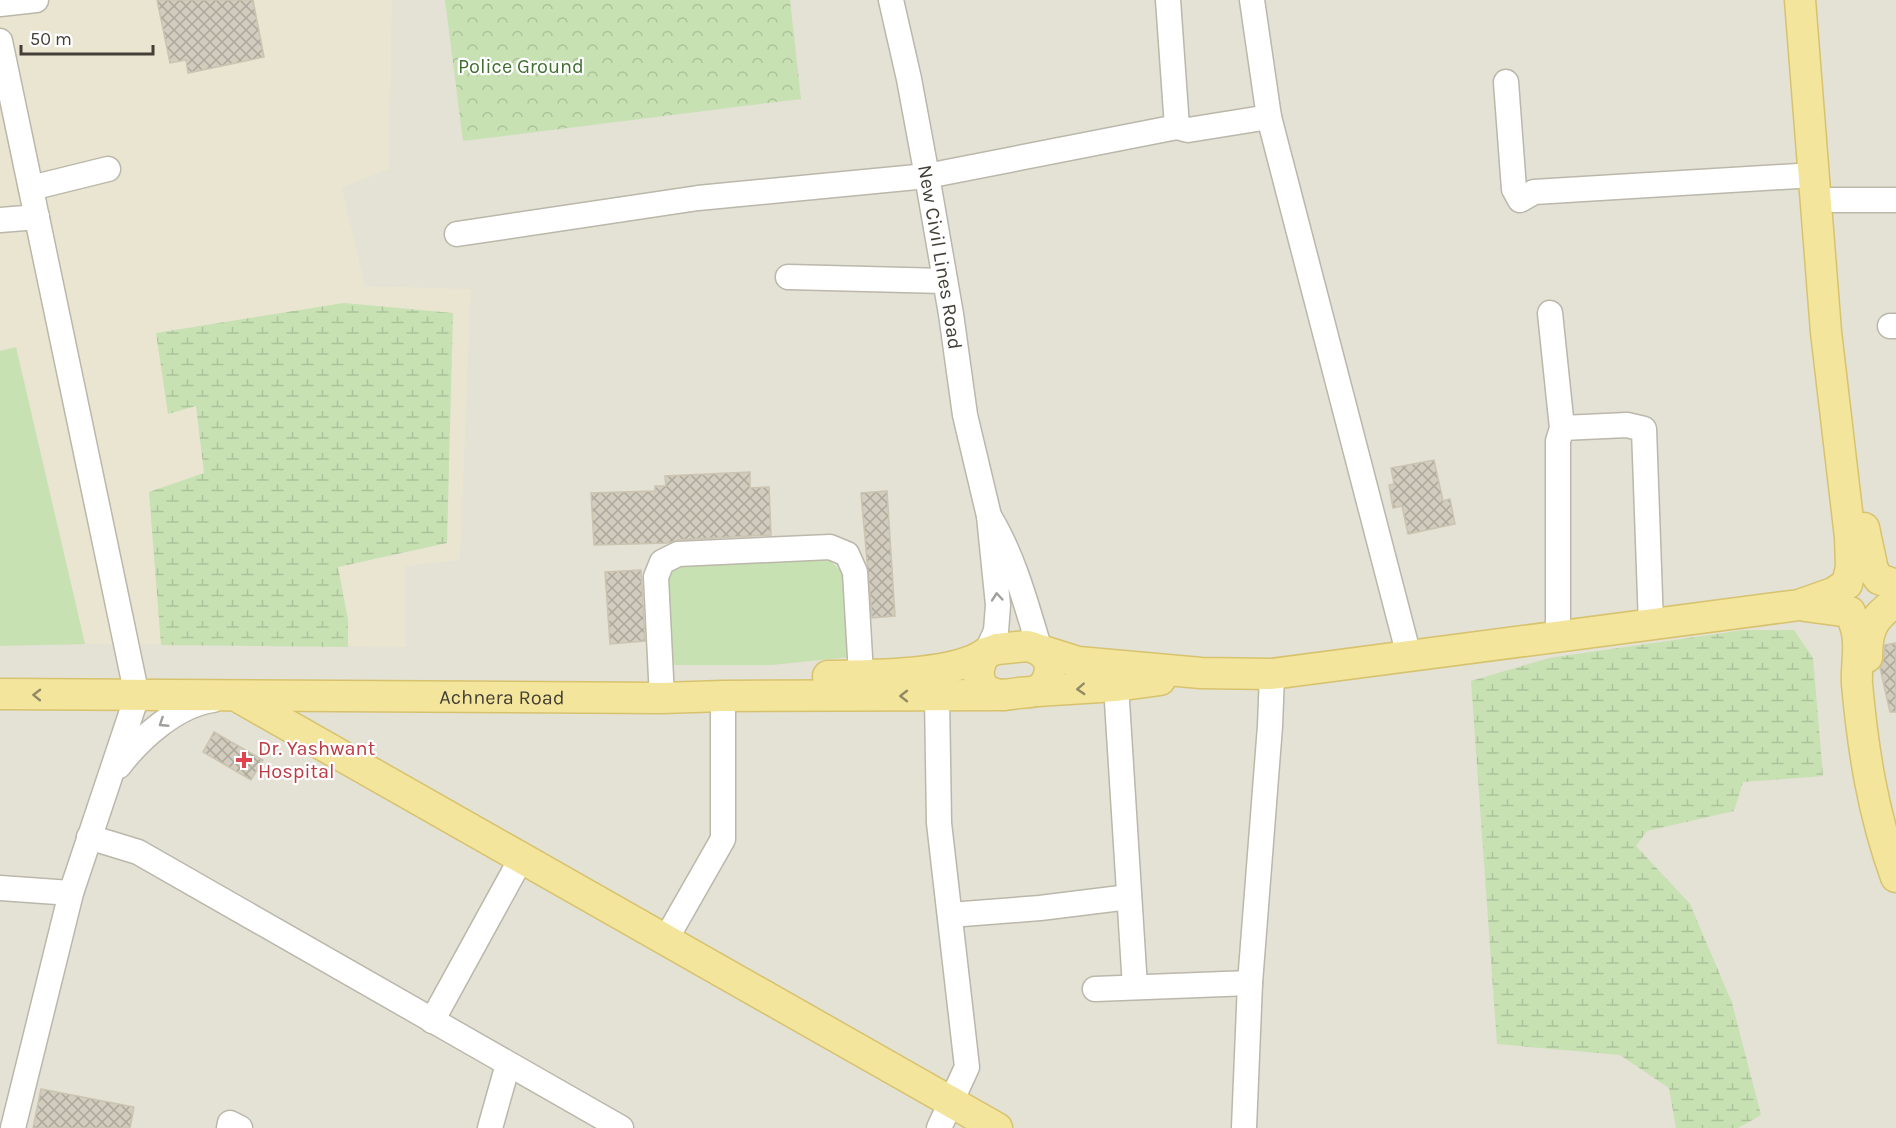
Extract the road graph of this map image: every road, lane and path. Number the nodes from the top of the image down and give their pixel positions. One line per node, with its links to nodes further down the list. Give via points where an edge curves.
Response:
1 (36, 0): 7 (street)
2 (891, 0): 13 (street, New Civil Lines Road)
3 (1168, 0): 11 (street)
4 (1252, 0): 10 (street)
5 (1800, 0): 15 (main road)
6 (1816, 0): 15 (main road)
7 (0, 4)
8 (0, 41): 14 (street)
9 (1506, 82): 15 (street, via 1514,189 1520,200 1534,192)
10 (1269, 117): 11 (street, via 1188,130); 31 (street)
11 (1178, 127): 13 (street)
12 (108, 168): 14 (street)
13 (927, 176): 19 (street, via 698,198); 21 (street, New Civil Lines Road)
14 (31, 189): 17 (street)
15 (1821, 191): 16 (street); 25 (main road, via 1865,535 1873,570); 26 (main road, via 1826,332 1850,537)
16 (1896, 200)
17 (37, 217): 18 (street); 37 (street)
18 (0, 220)
19 (457, 234)
20 (788, 277): 21 (street)
21 (945, 281): 24 (street, New Civil Lines Road, via 965,415)
22 (1550, 313): 23 (street)
23 (1562, 428): 27 (street, via 1627,425 1644,429); 28 (street, via 1558,441)
24 (989, 516): 29 (street, via 1004,541); 30 (street, one-way to 24, via 996,631 998,605)
25 (1889, 594): 26 (main road, via 1869,617 1863,617); 26 (main road, via 1869,574 1861,574 1855,576); 46 (main road, via 1869,629 1866,656 1882,770)
26 (1849, 598): 27 (main road, via 1833,593 1799,605); 49 (main road, via 1858,640 1857,681 1874,806)
27 (1651, 624): 28 (main road)
28 (1558, 636): 31 (main road)
29 (1040, 650): 30 (main road, via 1027,646); 32 (main road, via 1078,662); 39 (main road, via 1048,660 1050,674)
30 (986, 653): 35 (main road, Achnera Road, via 977,660 947,669); 41 (main road, via 978,668 980,682 990,692)
31 (1409, 656): 33 (main road)
32 (1201, 673): 33 (main road); 36 (main road)
33 (1272, 674): 55 (street)
34 (0, 675): 37 (main road, Achnera Road)
35 (862, 685): 38 (main road, Achnera Road); 38 (street, via 855,572 847,554 830,547 678,554 662,562 656,577); 43 (main road, Achnera Road); 44 (main road, Achnera Road, one-way to 35)
36 (1116, 686): 39 (main road, one-way to 39); 52 (street)
37 (135, 687): 38 (main road, Achnera Road); 40 (main road, Achnera Road, one-way to 40); 42 (main road, Achnera Road); 45 (street)
38 (662, 689): 42 (main road, Achnera Road); 43 (main road, Achnera Road)
39 (1037, 691): 41 (main road)
40 (0, 694)
41 (1004, 694): 44 (main road, Achnera Road)
42 (236, 696): 45 (street, one-way to 45, via 204,701 151,731); 48 (main road)
43 (723, 696): 54 (street, via 723,839)
44 (937, 696): 53 (street, via 939,823)
45 (108, 782): 47 (street)
46 (1896, 829)
47 (89, 837): 51 (street); 58 (street, via 138,852)
48 (522, 857): 54 (main road); 58 (street)
49 (1896, 877)
50 (0, 888): 51 (street)
51 (71, 893): 62 (street)
52 (1129, 897): 53 (street); 56 (street)
53 (950, 915): 60 (street, via 967,1067)
54 (666, 939): 60 (main road)
55 (1250, 983): 56 (street); 67 (street)
56 (1135, 987): 57 (street)
57 (1095, 989)
58 (432, 1021): 59 (street)
59 (508, 1064): 61 (street); 65 (street)
60 (945, 1115): 66 (main road)
61 (614, 1126)
62 (13, 1128)
63 (229, 1128): 64 (street, via 230,1123)
64 (240, 1128)
65 (490, 1128)
66 (997, 1128)
67 (1244, 1128)

